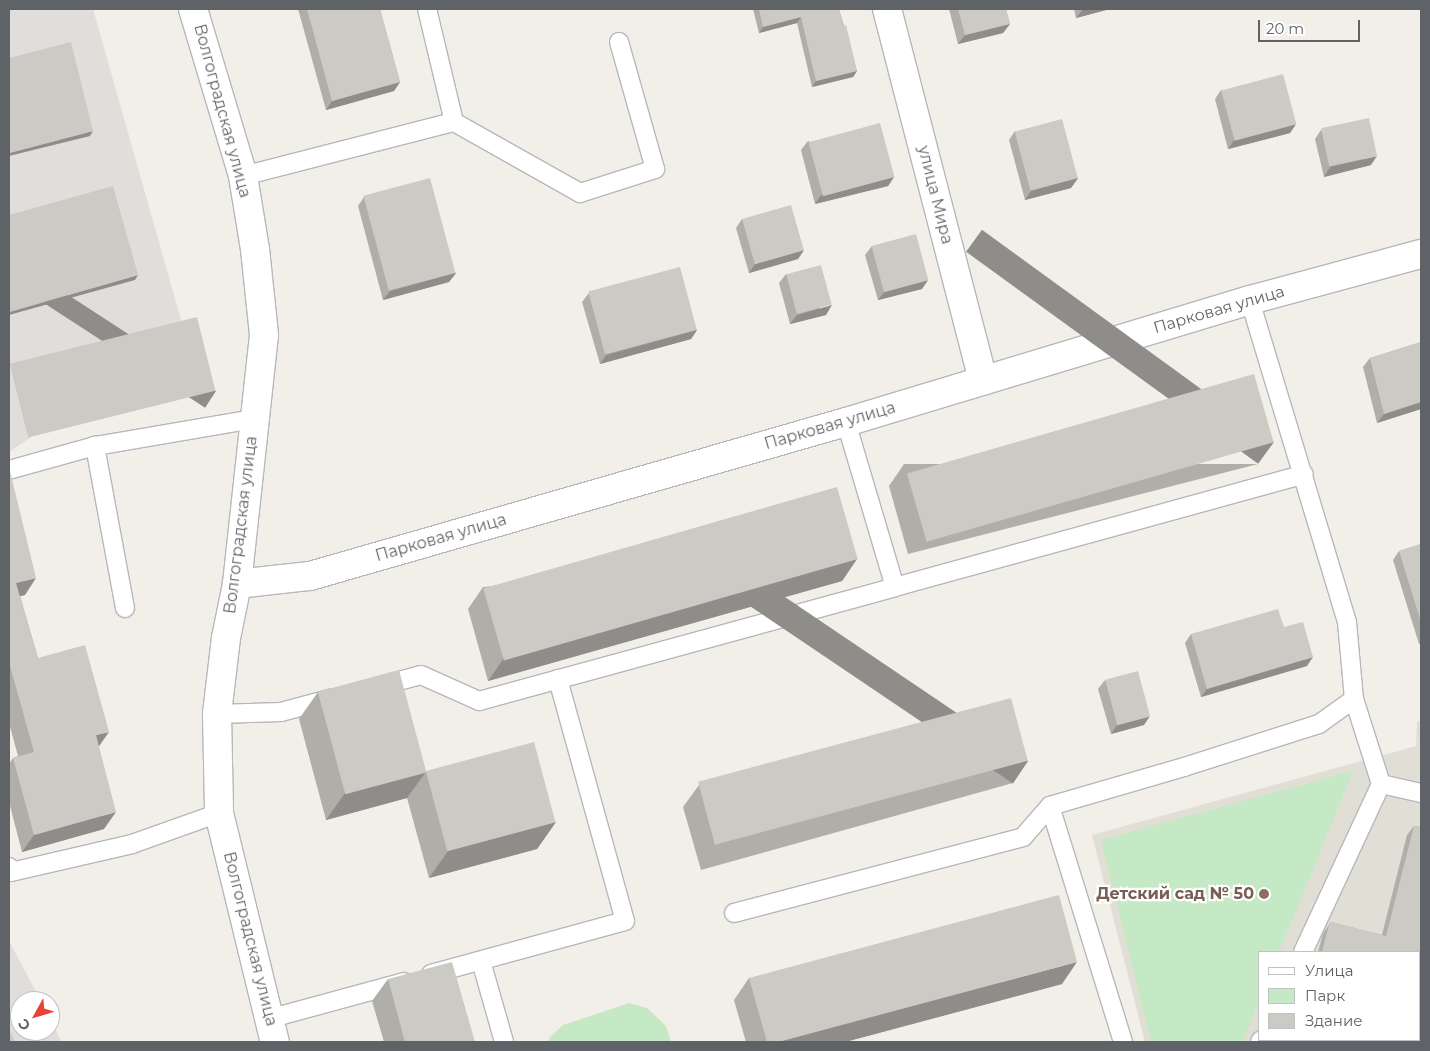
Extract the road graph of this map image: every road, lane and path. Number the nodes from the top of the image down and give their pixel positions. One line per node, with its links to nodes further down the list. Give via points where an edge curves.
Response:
1 (193, 9): 6 (street, Волгоградская улица)
2 (427, 9): 5 (lane)
3 (888, 9): 9 (street, улица Мира)
4 (619, 42): 5 (lane, via 655,169 580,193)
5 (454, 122): 6 (lane)
6 (242, 176): 10 (street, Волгоградская улица, via 255,249 264,335)
7 (1421, 254): 8 (street, Парковая улица)
8 (1250, 300): 9 (street, Парковая улица); 14 (lane)
9 (982, 381): 11 (street, Парковая улица)
10 (253, 419): 12 (lane); 15 (street, Волгоградская улица)
11 (846, 422): 15 (street, Парковая улица, via 310,576); 16 (lane)
12 (95, 446): 13 (lane); 17 (lane)
13 (9, 470)
14 (1304, 474): 16 (lane); 21 (lane, via 1347,622)
15 (236, 584): 22 (street, Волгоградская улица)
16 (895, 587): 18 (lane)
17 (125, 608)
18 (558, 679): 19 (lane, via 479,701 421,675); 30 (lane, via 625,921)
19 (365, 690)
20 (346, 695): 22 (lane, via 281,712)
21 (1354, 699): 23 (lane); 25 (lane, via 1319,724)
22 (217, 714): 26 (street, Волгоградская улица)
23 (1382, 784): 24 (lane); 29 (lane)
24 (1421, 794)
25 (1050, 806): 28 (lane, via 1022,837); 33 (lane)
26 (219, 813): 27 (lane, via 132,844 11,872); 31 (street, Волгоградская улица)
27 (9, 867)
28 (734, 913)
29 (1303, 951)
30 (481, 961): 31 (lane); 32 (lane)
31 (272, 1031)
32 (504, 1042)
33 (1124, 1042)

